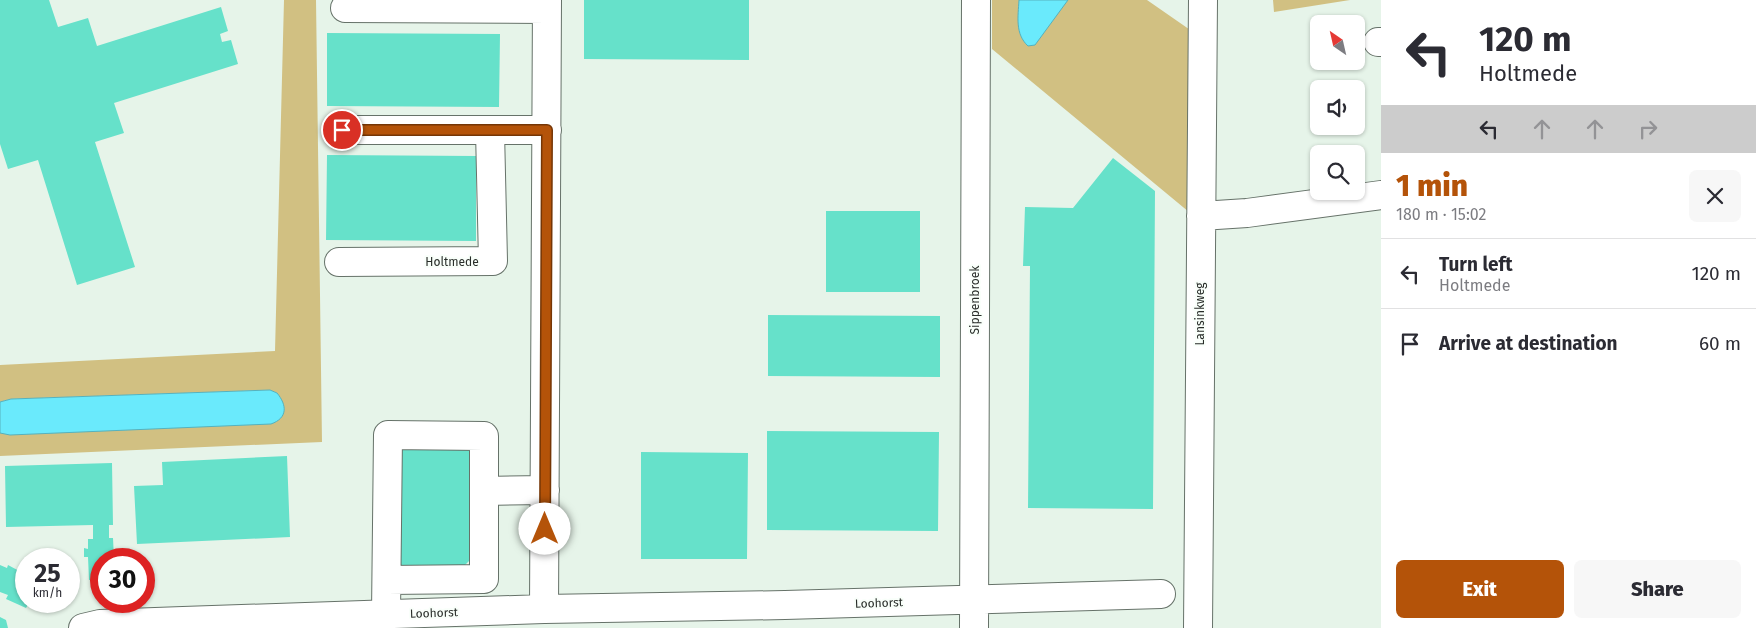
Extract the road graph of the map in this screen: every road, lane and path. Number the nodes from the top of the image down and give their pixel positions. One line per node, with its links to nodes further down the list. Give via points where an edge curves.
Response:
1 (976, 0): 15 (street, Sippenbroek)
2 (1203, 0): 9 (street, Lansinkweg)
3 (547, 5): 4 (street); 7 (street)
4 (344, 8)
5 (342, 130): 6 (street)
6 (490, 130): 7 (street); 10 (street, Holtmede, via 493,262)
7 (547, 130): 11 (street)
8 (1381, 195): 9 (street)
9 (1201, 216): 22 (street, Lansinkweg)
10 (340, 262)
11 (545, 490): 12 (street); 16 (street)
12 (484, 491): 13 (street, via 484,579); 13 (street, via 484,436 388,435)
13 (387, 580): 17 (street)
14 (1161, 594): 15 (street, Loohorst)
15 (974, 600): 18 (street, Loohorst); 21 (street)
16 (544, 609): 17 (street, Loohorst); 19 (street, Loohorst)
17 (386, 614): 20 (street, Loohorst, via 100,624)
18 (785, 617): 19 (street, Loohorst)
19 (621, 618)
20 (83, 628)
21 (974, 628)
22 (1198, 628)

